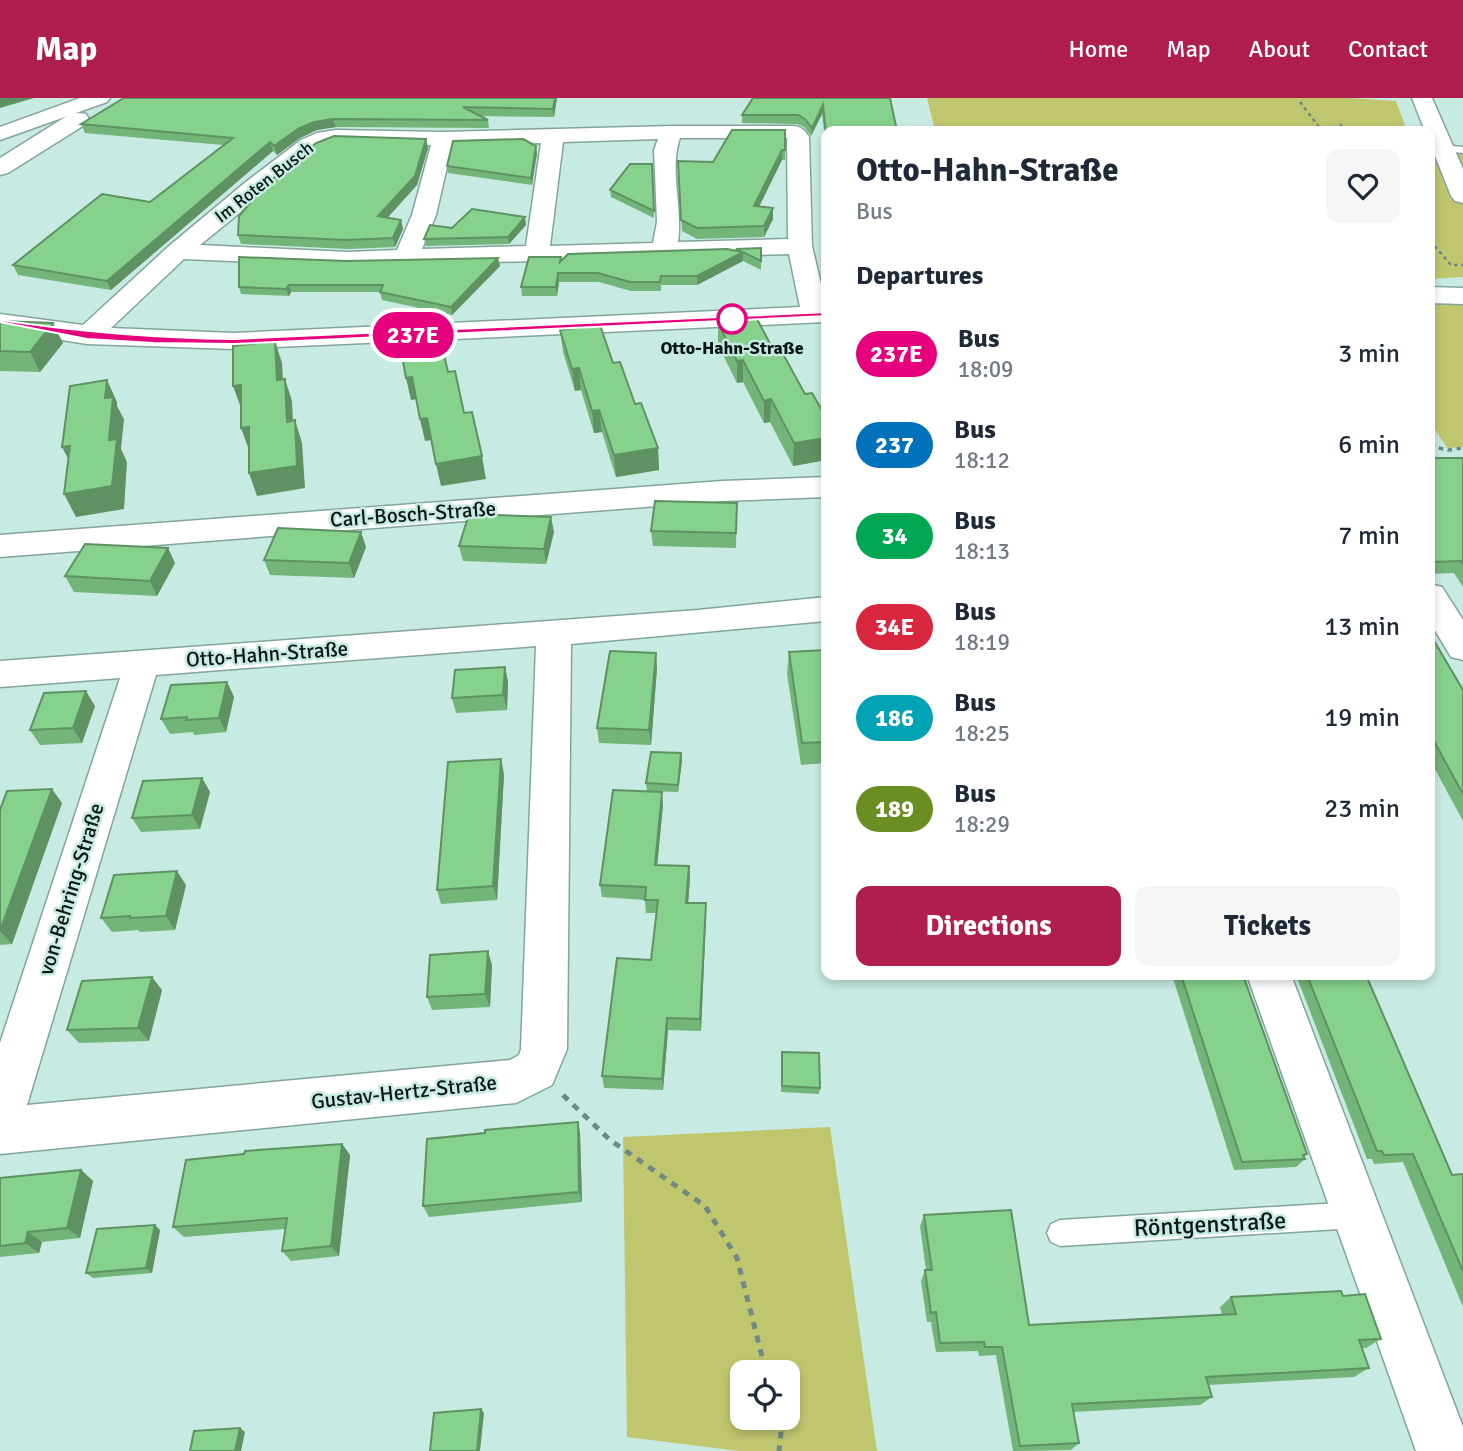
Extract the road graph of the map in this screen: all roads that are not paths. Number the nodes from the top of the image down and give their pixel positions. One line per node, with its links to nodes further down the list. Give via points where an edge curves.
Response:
1 (100, 98): 5 (street)
2 (1422, 98): 8 (street)
3 (78, 119): 9 (street)
4 (672, 132): 6 (street, Im Roten Busch); 11 (street, Im Roten Busch, via 794,132 798,137); 12 (street, via 665,150 669,222)
5 (0, 134)
6 (553, 136): 7 (street, Im Roten Busch); 14 (street)
7 (443, 139): 13 (street, Im Roten Busch, via 349,136 317,141); 15 (street, via 424,215)
8 (1452, 149): 10 (street)
9 (0, 168)
10 (1463, 196)
11 (800, 247): 12 (street, Im Roten Busch); 18 (street, Im Roten Busch)
12 (664, 249): 14 (street, Im Roten Busch)
13 (178, 251): 15 (street, Im Roten Busch, via 292,258); 20 (street, Im Roten Busch)
14 (537, 252): 15 (street, Im Roten Busch)
15 (406, 257)
16 (1435, 295): 17 (street)
17 (1463, 296)
18 (820, 314): 20 (street, via 321,339 153,341)
19 (0, 322): 20 (street)
20 (87, 336)
21 (821, 487): 22 (street, Carl-Bosch-Straße)
22 (0, 546)
23 (1435, 603): 26 (street)
24 (821, 609): 25 (street, Otto-Hahn-Straße)
25 (554, 633): 27 (street, Otto-Hahn-Straße); 31 (street, Gustav-Hertz-Straße, via 544,1049 536,1070 516,1081)
26 (1463, 648)
27 (142, 664): 28 (street, Otto-Hahn-Straße); 30 (street, von-Behring-Straße)
28 (0, 674)
29 (1271, 980): 32 (street)
30 (0, 1115)
31 (0, 1131)
32 (1359, 1215): 33 (lane, Röntgenstraße); 34 (street)
33 (1060, 1233)
34 (1444, 1451)

